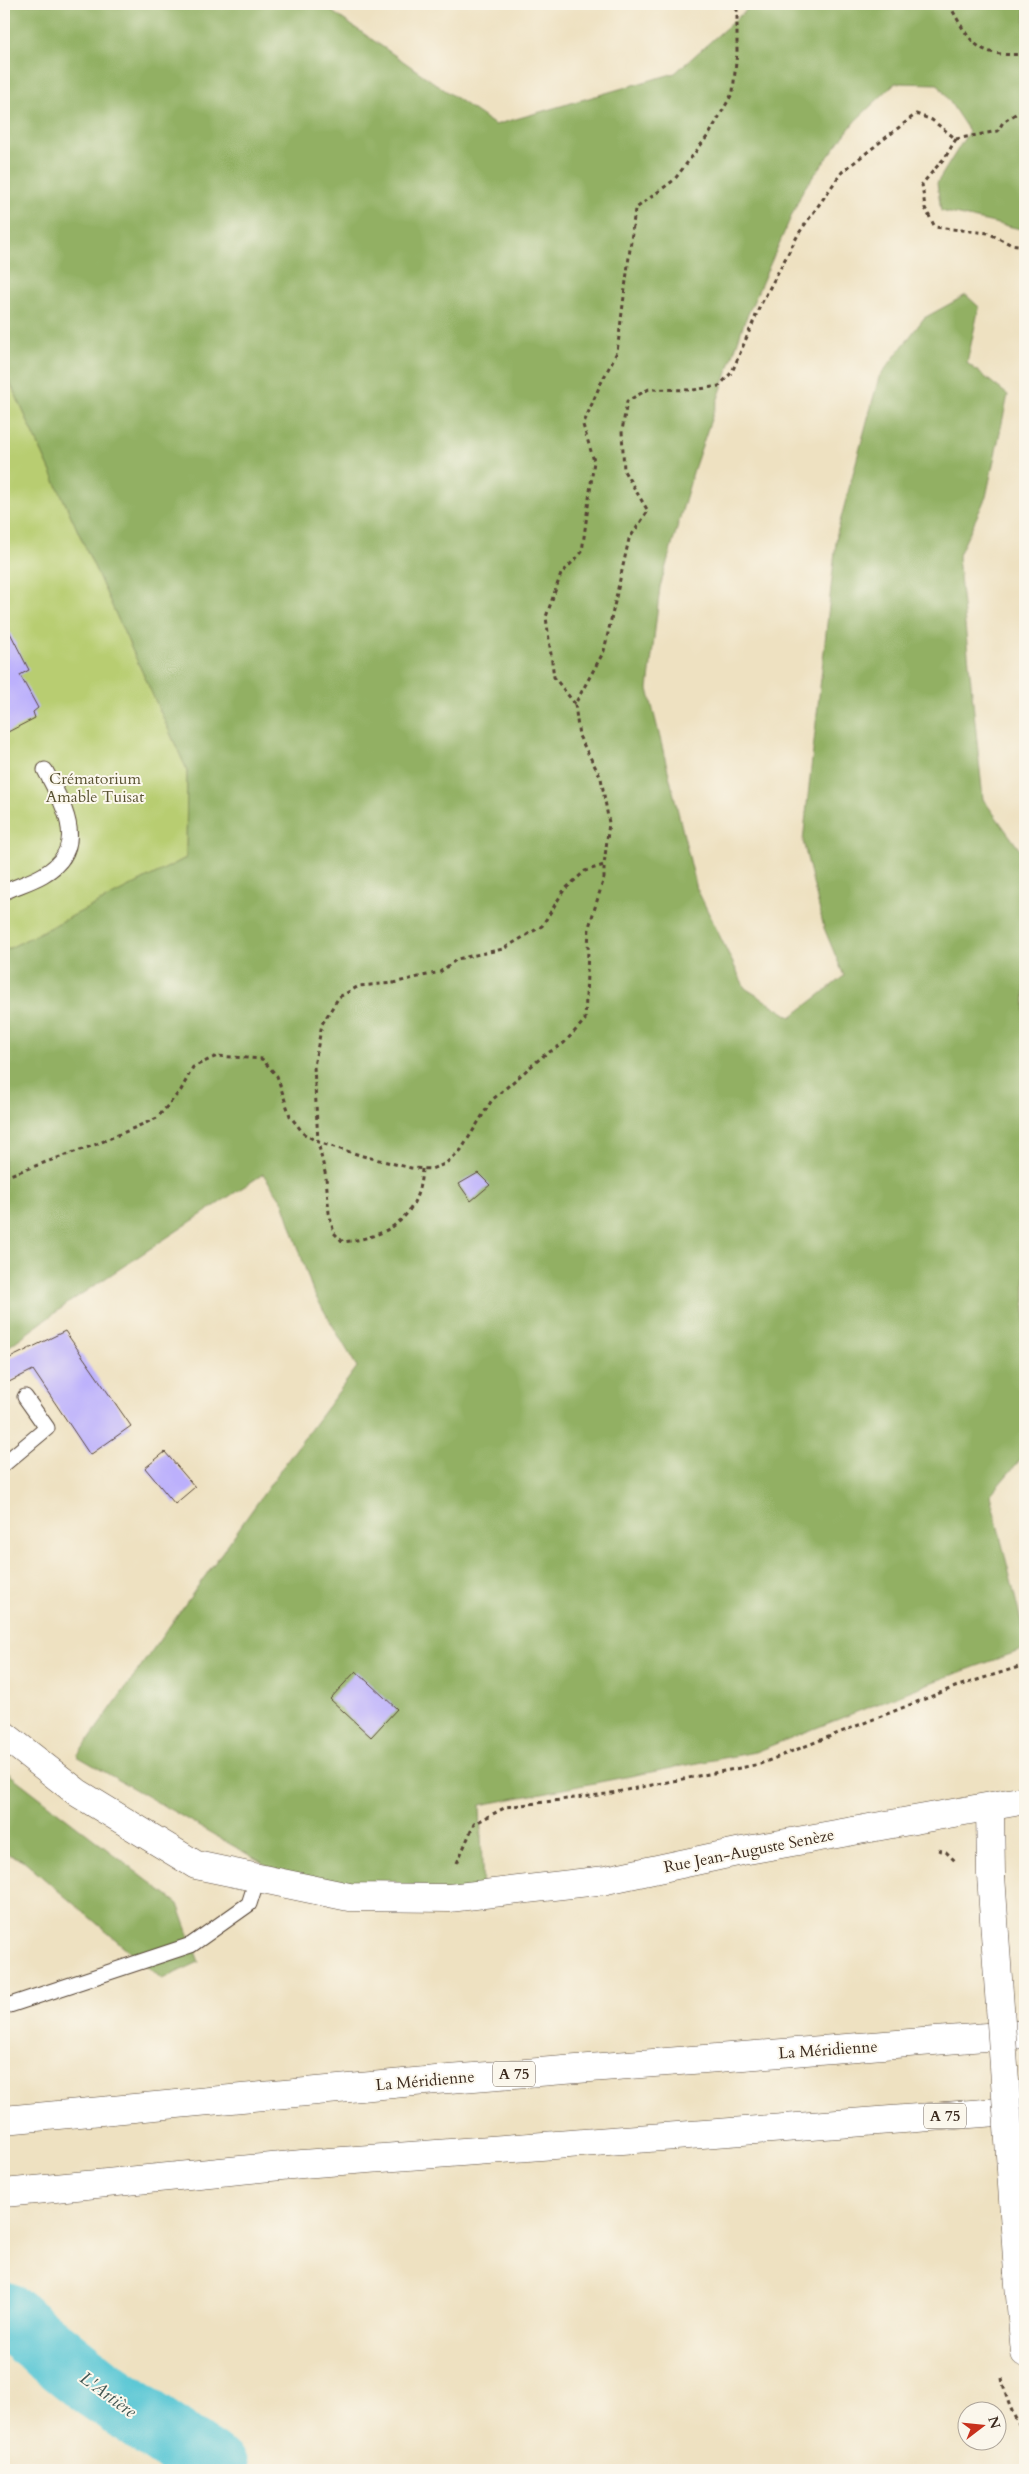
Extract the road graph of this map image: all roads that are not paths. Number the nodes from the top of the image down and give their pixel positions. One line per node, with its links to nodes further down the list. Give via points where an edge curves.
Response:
1 (45, 770): 2 (lane, via 65,808 71,833 66,856 44,874)
2 (4, 892)
3 (25, 1397): 4 (lane, via 47,1428)
4 (4, 1464)
5 (4, 1734): 8 (main road, Rue Jean-Auguste Senèze, via 78,1793 196,1865)
6 (1025, 1800): 7 (main road, Rue Jean-Auguste Senèze)
7 (990, 1807): 8 (main road, Rue Jean-Auguste Senèze, via 742,1851 606,1880 449,1898 349,1897); 16 (main road, bridge)
8 (257, 1879): 9 (lane, via 249,1904 191,1945)
9 (4, 2007)
10 (1025, 2034): 12 (main road, La Méridienne / A 75, via 436,2080)
11 (1025, 2110): 13 (main road, A 75)
12 (4, 2120)
13 (864, 2122): 14 (main road); 15 (main road, A 75, via 302,2164)
14 (1025, 2127)
15 (4, 2194)
16 (1025, 2353)

